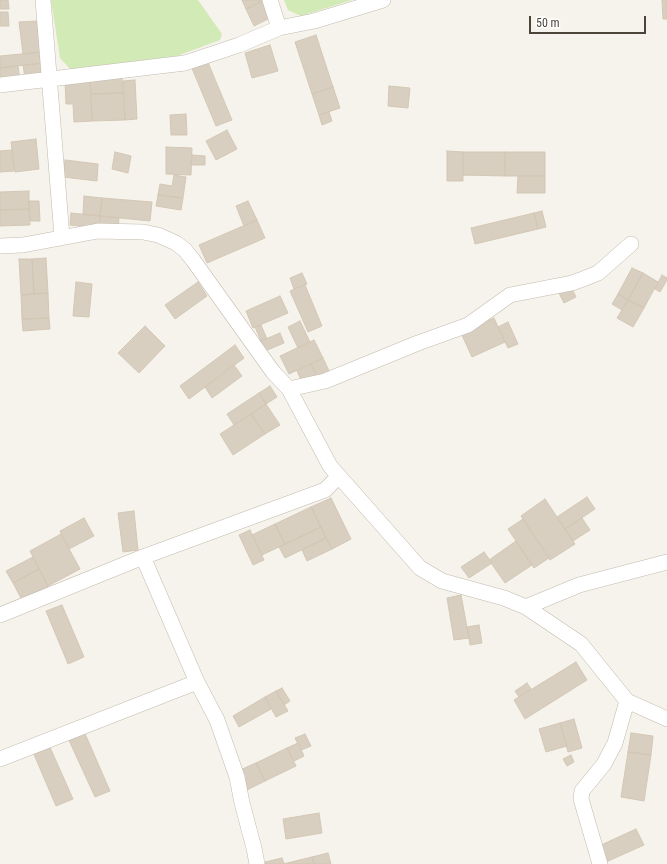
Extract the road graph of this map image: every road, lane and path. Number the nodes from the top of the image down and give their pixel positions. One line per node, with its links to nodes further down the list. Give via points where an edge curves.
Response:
1 (43, 0): 5 (street)
2 (270, 0): 4 (street)
3 (383, 0): 4 (street, via 314,21)
4 (279, 28): 5 (street, via 185,63)
5 (50, 78): 6 (street); 7 (street)
6 (0, 85)
7 (62, 236): 9 (street, via 22,245); 10 (street, via 98,230 143,232 176,243 193,260 273,372)
8 (631, 244): 10 (street, via 598,273 572,283 510,295 468,325 326,382)
9 (0, 246)
10 (289, 389): 11 (street)
11 (338, 477): 12 (street, via 325,490); 14 (street, via 420,568 442,581 504,598)
12 (143, 557): 15 (street); 16 (street)
13 (667, 562): 14 (street, via 579,585)
14 (526, 607): 17 (street, via 581,644)
15 (0, 615)
16 (197, 682): 19 (street); 20 (street, via 217,720 238,777)
17 (627, 701): 18 (street); 21 (street, via 615,743 604,764 582,791 581,799)
18 (667, 718)
19 (0, 759)
20 (256, 864)
21 (600, 864)

